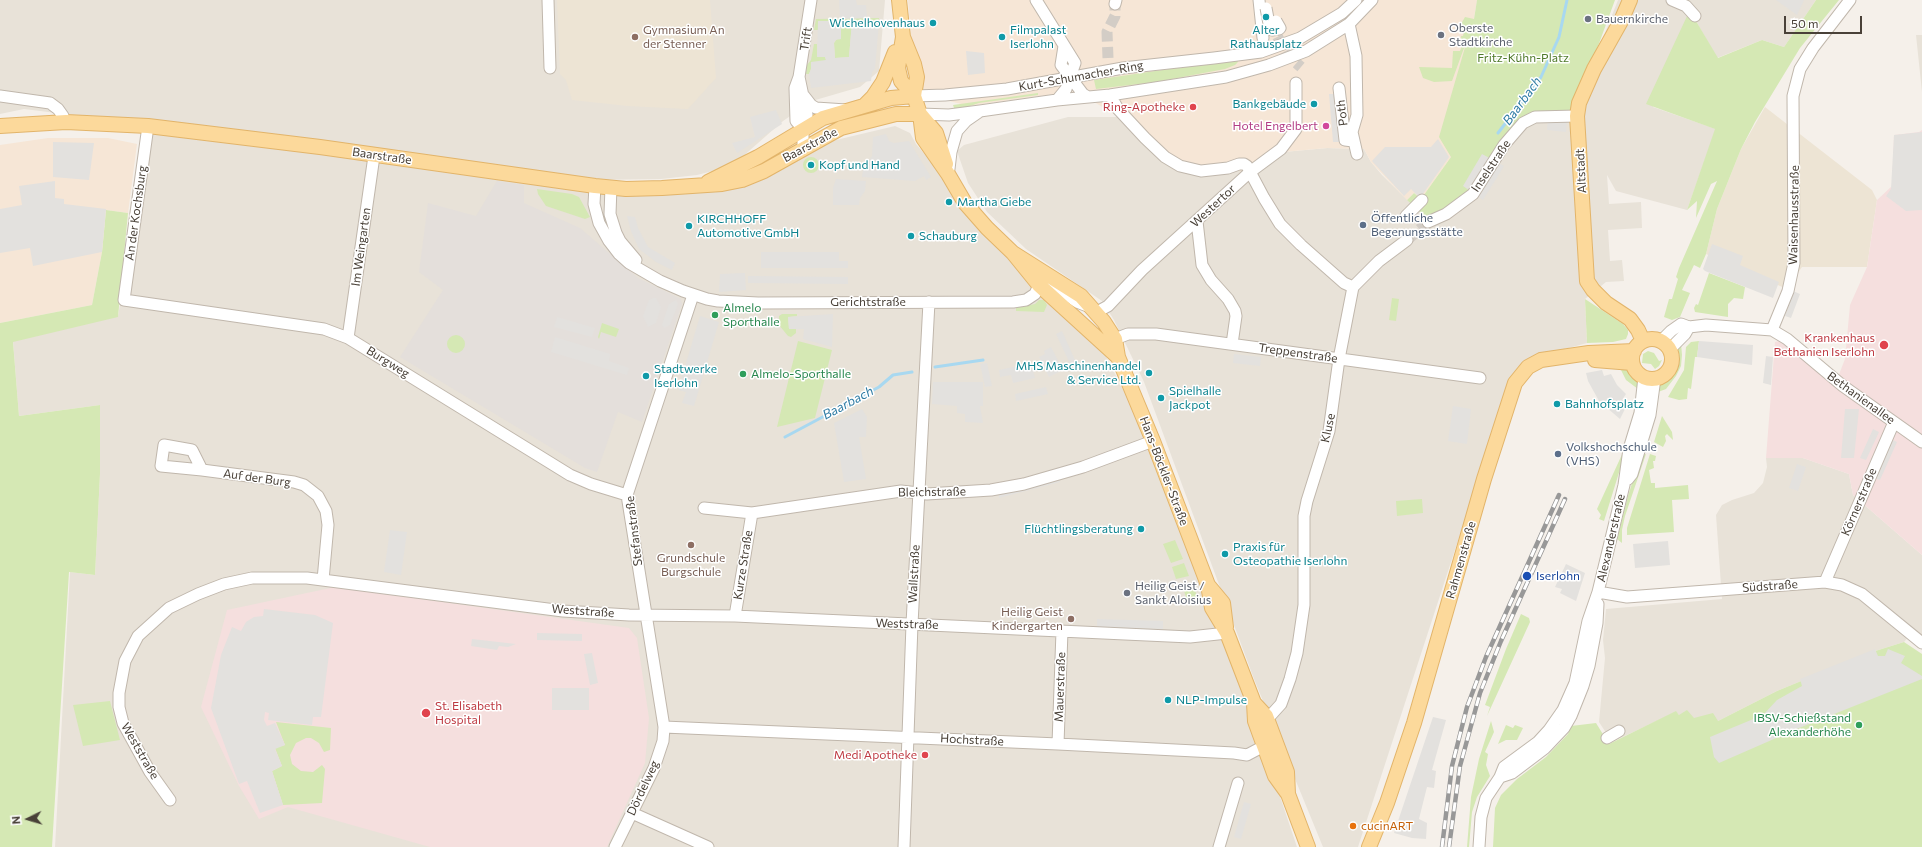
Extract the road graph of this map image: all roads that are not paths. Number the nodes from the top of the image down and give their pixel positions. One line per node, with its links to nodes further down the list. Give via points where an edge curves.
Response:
1 (548, 0): 18 (street)
2 (811, 0): 21 (street, Trift)
3 (899, 0): 14 (main road)
4 (1036, 0): 20 (street, via 1064,46 1061,65)
5 (1356, 0): 17 (street, Kurt-Schumacher-Ring, via 1342,13 1300,38 1282,46)
6 (1372, 0): 13 (street, Kurt-Schumacher-Ring)
7 (1620, 0): 16 (main road, Altstadt)
8 (1630, 0): 16 (main road, Altstadt)
9 (1672, 0): 12 (street, via 1686,6)
10 (1850, 0): 61 (street, Waisenhausstraße, via 1813,48 1800,70 1793,96 1794,263 1788,291)
11 (1264, 5): 15 (street)
12 (1695, 16)
13 (1349, 24): 19 (street, Kurt-Schumacher-Ring, via 1306,51); 39 (street, via 1356,56 1357,115 1352,132)
14 (903, 37): 27 (main road, via 917,77); 27 (main road, via 898,68 901,81); 30 (main road, via 883,82)
15 (1263, 38)
16 (1605, 48): 34 (main road, Altstadt, via 1583,94)
17 (1247, 54): 19 (street); 20 (street, Kurt-Schumacher-Ring)
18 (550, 68)
19 (1249, 71): 25 (street, Kurt-Schumacher-Ring)
20 (1070, 76): 27 (street, Kurt-Schumacher-Ring, via 1032,86); 28 (street); 29 (street, via 1066,89)
21 (799, 78): 24 (street, Trift); 38 (street, Trift, via 795,88 796,121)
22 (1296, 83): 43 (street, Westertor, via 1296,129 1281,149)
23 (1339, 88): 39 (street, Poth, via 1345,140)
24 (804, 95): 31 (street, via 816,108); 38 (street, Trift, via 807,115)
25 (1110, 95): 28 (street, Kurt-Schumacher-Ring); 43 (street, via 1118,109 1145,138 1173,162 1188,169 1201,171 1244,164)
26 (0, 96): 35 (street, via 50,104 58,109 63,116)
27 (914, 96): 30 (main road, Baarstraße, via 891,98); 33 (main road)
28 (1088, 97): 29 (street, Kurt-Schumacher-Ring)
29 (1057, 100): 32 (street, Kurt-Schumacher-Ring)
30 (865, 105): 31 (main road, Baarstraße)
31 (848, 110): 38 (main road, Baarstraße, via 823,118)
32 (980, 111): 33 (street, Kurt-Schumacher-Ring); 44 (street, Kurt-Schumacher-Ring, via 957,131)
33 (920, 114): 40 (main road, Baarstraße, via 896,114 865,121 841,128); 44 (main road, Hans-Böckler-Straße, via 936,133); 44 (main road, Hans-Böckler-Straße, via 923,138)
34 (1577, 116): 51 (street, Inselstraße, via 1535,117 1522,123 1504,145 1473,194 1446,214); 65 (main road, Altstadt, via 1586,277 1590,287 1600,295 1640,316 1646,325)
35 (63, 122): 36 (main road, Baarstraße); 37 (main road, Baarstraße)
36 (0, 126)
37 (148, 126): 42 (main road, Baarstraße); 58 (street, An der Kochsburg)
38 (803, 129): 40 (street, Trift); 45 (main road, Baarstraße, via 758,157)
39 (1353, 141): 41 (street, Poth)
40 (803, 148): 45 (main road, Baarstraße, via 764,171 742,180)
41 (1357, 154)
42 (374, 156): 46 (main road, Baarstraße); 62 (street, Im Weingarten)
43 (1250, 172): 50 (street, Westertor); 56 (street, via 1280,224 1344,283)
44 (948, 174): 53 (main road, Hans-Böckler-Straße, via 965,203)
45 (702, 185): 47 (main road, Baarstraße, via 662,188)
46 (595, 186): 47 (main road, Baarstraße); 54 (street, Gerichtstraße, via 595,209 602,230 619,254)
47 (611, 187): 54 (street, Gerichtstraße, via 610,214 616,233)
48 (1422, 200): 49 (street)
49 (1406, 216)
50 (1197, 221): 60 (street, Westertor, via 1142,270 1108,306); 64 (street, via 1202,265 1235,311)
51 (1428, 222)
52 (1407, 240): 56 (street, via 1379,261)
53 (1013, 253): 55 (main road, Hans-Böckler-Straße); 60 (main road, Hans-Böckler-Straße, via 1081,296)
54 (640, 268): 57 (street, Gerichtstraße, via 660,281)
55 (1039, 285): 59 (street, Gerichtstraße, via 1035,294 1026,300); 60 (street, via 1061,291); 66 (main road, Hans-Böckler-Straße)
56 (1353, 287): 67 (street, Kluse)
57 (693, 295): 59 (street, Gerichtstraße, via 733,302); 75 (street, Stefanstraße)
58 (124, 300): 62 (street, Burgweg, via 324,329)
59 (929, 302): 74 (street, Wallstraße)
60 (1093, 310): 63 (main road, Hans-Böckler-Straße, via 1107,325)
61 (1772, 330): 65 (street, Bethanienallee, via 1706,325 1689,327 1685,334); 70 (street, Bethanienallee)
62 (348, 338): 75 (street, Burgweg, via 570,475)
63 (1115, 339): 64 (street, Treppenstraße, via 1128,334 1156,334); 66 (main road, Hans-Böckler-Straße)
64 (1232, 344): 67 (street, Treppenstraße)
65 (1649, 348): 69 (main road, via 1637,372); 69 (main road, via 1671,359 1669,369 1662,376); 99 (main road, Rahmenstraße, via 1598,361 1573,356 1550,357 1532,363 1523,370 1512,391 1414,723)
66 (1118, 357): 71 (main road, Hans-Böckler-Straße)
67 (1339, 358): 68 (street, Treppenstraße); 88 (street, Kluse, via 1329,431 1304,516 1304,605 1296,653 1290,680 1280,704)
68 (1480, 378)
69 (1650, 378): 80 (street, Alexanderstraße, via 1629,449 1624,485)
70 (1894, 422): 72 (street, Bethanienallee); 79 (street, Körnerstraße)
71 (1153, 441): 74 (street, Bleichstraße, via 1083,467 1024,484 991,490 927,494); 85 (main road, Hans-Böckler-Straße, via 1208,585 1212,608)
72 (1922, 442)
73 (202, 470): 78 (street, Auf der Burg, via 294,482 304,485 318,496 327,518)
74 (918, 492): 77 (street, Bleichstraße, via 901,491); 83 (street, Wallstraße)
75 (627, 495): 81 (street, Stefanstraße)
76 (704, 508): 77 (street, Bleichstraße)
77 (752, 513): 82 (street, Kurze Straße)
78 (323, 580): 81 (street, Weststraße, via 563,611); 98 (street, Weststraße, via 275,577 252,578 224,584 170,608 138,636 125,661 119,707 123,723 150,772)
79 (1825, 582): 80 (street, Südstraße, via 1627,596); 86 (street, Südstraße, via 1842,585 1862,594)
80 (1598, 592): 108 (street, Alexanderstraße, via 1597,622 1589,666 1571,716 1564,728 1545,748 1512,773 1500,778 1486,798 1481,817)
81 (645, 614): 82 (street, Weststraße); 89 (street, Stefanstraße)
82 (735, 616): 83 (street, Weststraße)
83 (912, 624): 84 (street, Weststraße); 91 (street, Wallstraße)
84 (1062, 631): 85 (street, Weststraße, via 1190,637); 93 (street, Mauerstraße)
85 (1227, 633): 87 (main road, Hans-Böckler-Straße)
86 (1922, 643)
87 (1254, 703): 88 (main road, Hans-Böckler-Straße); 94 (main road, Hans-Böckler-Straße, via 1255,721)
88 (1266, 716): 95 (main road, Hans-Böckler-Straße)
89 (664, 727): 91 (street, Hochstraße); 100 (street, Dördelweg, via 663,741 654,768)
90 (1619, 730): 92 (street)
91 (907, 737): 93 (street, Hochstraße); 103 (street, Wallstraße)
92 (1607, 738)
93 (1058, 744): 94 (street, Hochstraße, via 1247,755)
94 (1264, 746): 95 (street); 96 (main road, Hans-Böckler-Straße)
95 (1278, 748): 96 (main road, Hans-Böckler-Straße)
96 (1281, 774): 105 (main road, Hans-Böckler-Straße)
97 (1238, 783): 104 (street)
98 (170, 800)
99 (1387, 803): 106 (main road, Rahmenstraße); 107 (main road, Rahmenstraße)
100 (632, 813): 101 (street, Dördelweg); 102 (street)
101 (615, 847)
102 (708, 847)
103 (904, 847)
104 (1219, 847)
105 (1308, 847)
106 (1369, 847)
107 (1379, 847)
108 (1479, 847)

